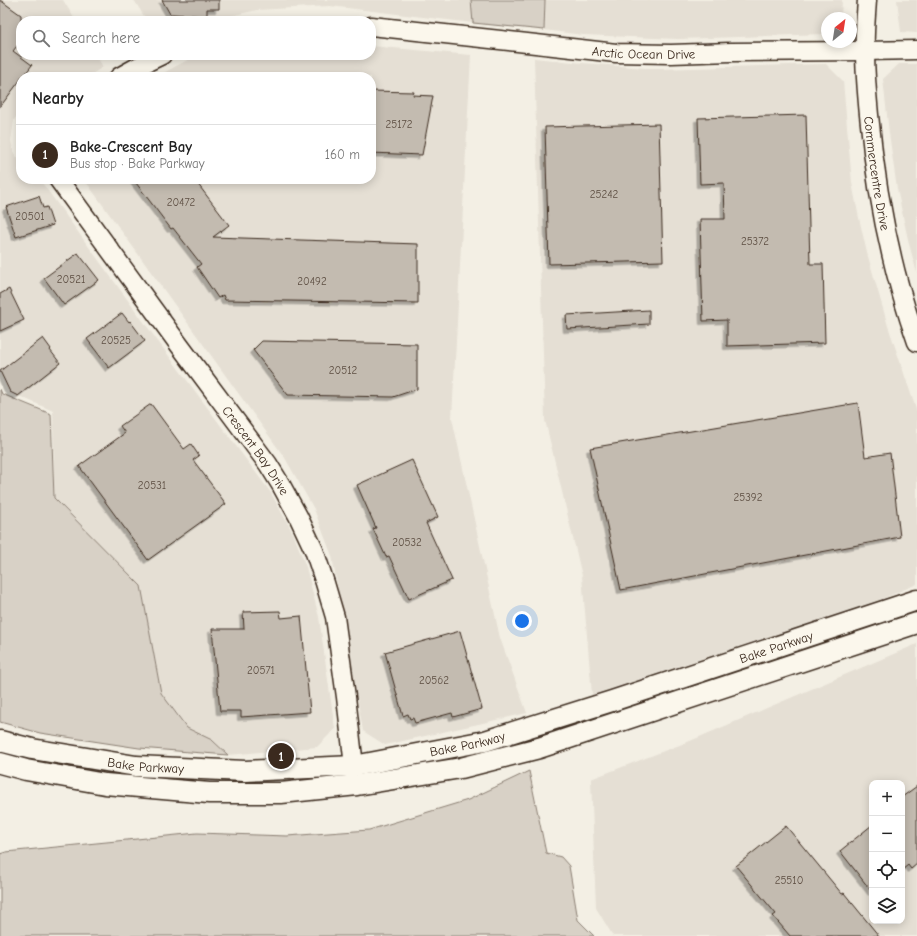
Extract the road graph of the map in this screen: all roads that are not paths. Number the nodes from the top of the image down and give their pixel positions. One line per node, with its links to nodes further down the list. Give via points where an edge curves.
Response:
1 (867, 0): 4 (street, Commercentre Drive)
2 (376, 27): 4 (street, Arctic Ocean Drive, via 616,53)
3 (917, 50): 4 (street, Arctic Ocean Drive)
4 (864, 51): 8 (street, Commercentre Drive, via 880,204 897,279)
5 (152, 60): 6 (street)
6 (128, 72)
7 (62, 184): 13 (street, Crescent Bay Drive, via 268,464 298,516 326,583 334,617)
8 (917, 342)
9 (917, 600): 13 (main road, Bake Parkway, via 485,741)
10 (917, 623): 14 (main road, Bake Parkway, via 552,744 461,768 357,785 281,792)
11 (0, 741): 13 (main road, Bake Parkway, via 32,749 136,766 245,771)
12 (0, 763): 14 (main road, Bake Parkway, via 105,784)
13 (354, 766): 14 (main road, via 351,772 326,779 271,782 210,781)
14 (183, 791)

